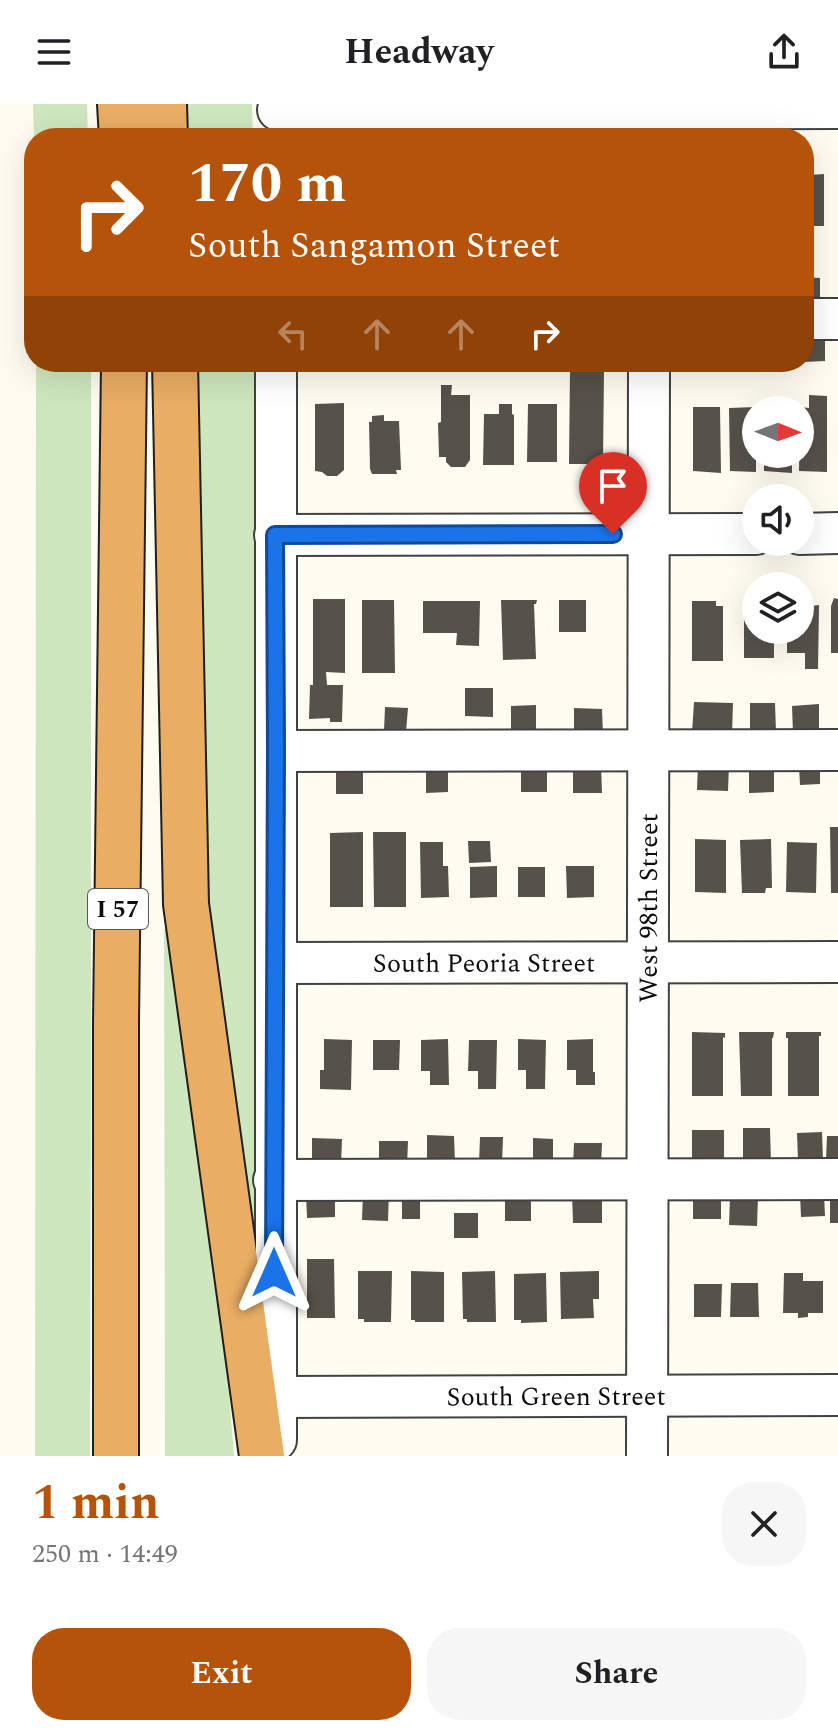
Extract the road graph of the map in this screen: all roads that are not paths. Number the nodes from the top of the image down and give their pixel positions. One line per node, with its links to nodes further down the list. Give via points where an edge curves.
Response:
1 (120, 104): 6 (highway)
2 (164, 104): 7 (highway)
3 (838, 108): 5 (street)
4 (278, 117): 5 (street)
5 (650, 117)
6 (121, 128)
7 (165, 128)
8 (814, 319): 9 (street)
9 (838, 319)
10 (124, 372): 31 (highway, I 57)
11 (175, 372): 32 (highway, via 186,904)
12 (276, 372): 18 (street)
13 (649, 372): 15 (street, West 98th Street)
14 (838, 533): 17 (street)
15 (649, 534): 16 (street); 18 (street); 21 (street, West 98th Street)
16 (742, 534)
17 (814, 534)
18 (275, 535): 20 (street)
19 (838, 750): 21 (street)
20 (276, 751): 21 (street); 24 (street)
21 (648, 751): 22 (street, West 98th Street)
22 (648, 962): 23 (street, South Peoria Street); 24 (street, South Peoria Street); 25 (street, West 98th Street)
23 (838, 962)
24 (276, 963): 27 (street)
25 (647, 1179): 26 (street); 27 (street); 29 (street, West 98th Street)
26 (838, 1179)
27 (274, 1180): 30 (street)
28 (838, 1395): 29 (street, South Green Street)
29 (647, 1396): 30 (street, South Green Street); 34 (street, West 98th Street)
30 (274, 1397): 33 (street)
31 (116, 1456)
32 (262, 1456)
33 (276, 1456)
34 (647, 1456)

